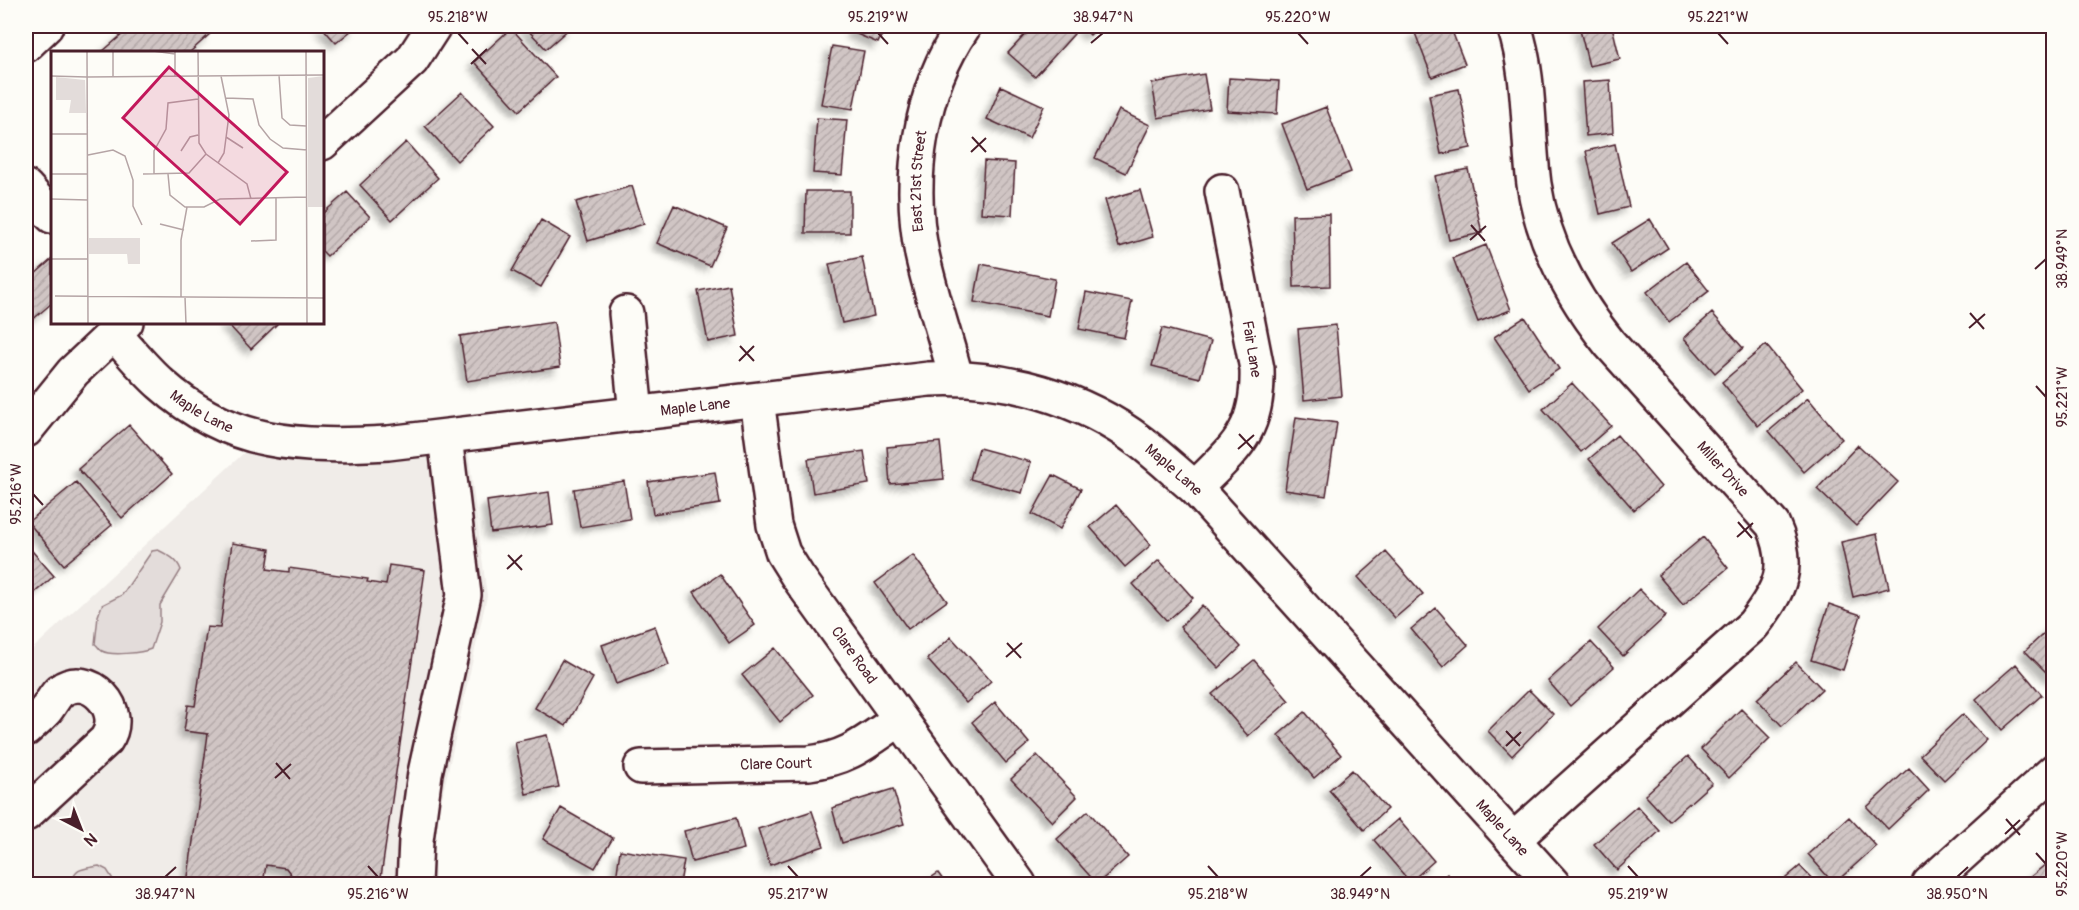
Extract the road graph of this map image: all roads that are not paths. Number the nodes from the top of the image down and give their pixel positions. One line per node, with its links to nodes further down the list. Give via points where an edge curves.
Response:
1 (46, 26): 5 (street)
2 (434, 26): 6 (street, via 412,60)
3 (964, 26): 12 (street, East 21st Street, via 950,45 929,102 916,193 922,253)
4 (1514, 26): 23 (street, Miller Drive, via 1524,63 1534,185 1560,266 1591,320 1610,344 1773,525 1783,558 1781,578 1772,600 1753,625)
5 (26, 45)
6 (324, 140)
7 (26, 187): 9 (street)
8 (1222, 191): 17 (street, Fair Lane, via 1257,369 1258,394 1252,419 1240,441)
9 (51, 215)
10 (626, 313): 14 (street)
11 (120, 328): 15 (street, via 73,372); 16 (street, Maple Lane, via 160,383 213,421 247,434 279,442 318,445)
12 (956, 377): 13 (street, Maple Lane); 17 (street, Maple Lane, via 1011,385 1074,404 1142,443)
13 (757, 400): 14 (street, Maple Lane); 18 (street, Clare Road, via 774,525 783,553)
14 (636, 414): 16 (street, Maple Lane)
15 (26, 430)
16 (445, 437): 25 (street, via 465,595 425,773)
17 (1195, 488): 23 (street, Maple Lane)
18 (900, 719): 20 (street, Clare Court, via 849,754 828,761); 26 (street, Clare Road)
19 (26, 729): 22 (street, via 60,691 73,686 96,691 106,699 113,719 106,740)
20 (641, 767)
21 (2054, 771): 24 (street)
22 (26, 814)
23 (1513, 840): 27 (street, Maple Lane)
24 (1943, 880)
25 (414, 885)
26 (1019, 885)
27 (1553, 885)

